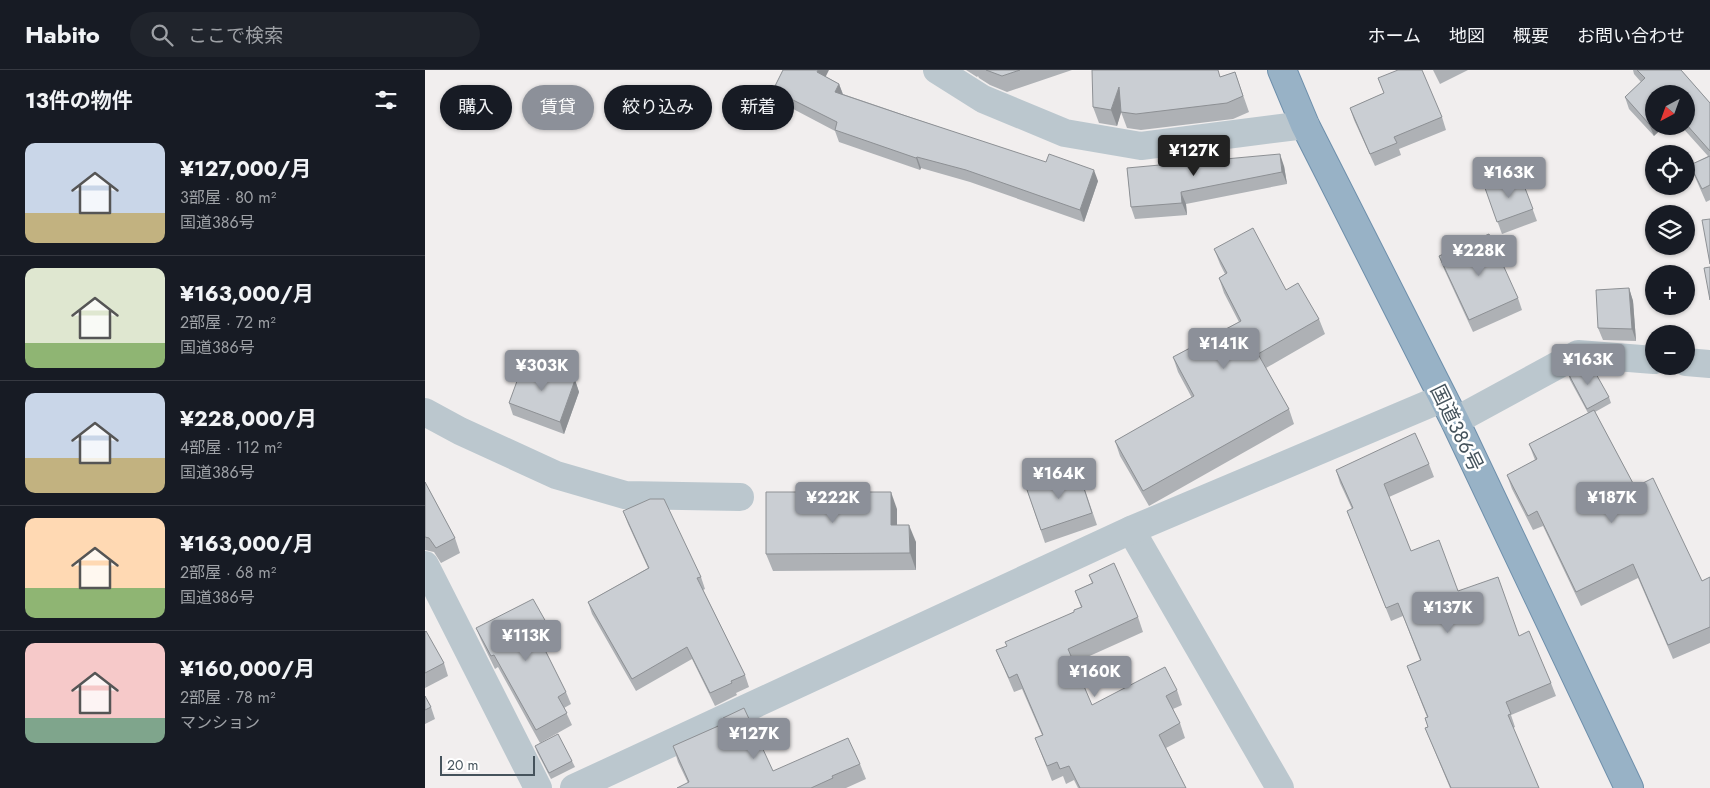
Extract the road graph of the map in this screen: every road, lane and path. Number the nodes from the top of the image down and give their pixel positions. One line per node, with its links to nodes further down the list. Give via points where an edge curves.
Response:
1 (937, 70): 3 (street, via 983,99 1065,133 1141,146)
2 (1282, 70): 3 (highway, 国道386号)
3 (1305, 125): 7 (highway, 国道386号)
4 (1645, 359): 7 (street, via 1578,354)
5 (1695, 363): 6 (street)
6 (1710, 364)
7 (1449, 410): 10 (street); 15 (highway, 国道386号)
8 (425, 412): 9 (street, via 556,475 625,495)
9 (740, 497)
10 (1131, 530): 13 (street); 14 (street)
11 (425, 565): 12 (street)
12 (538, 788)
13 (573, 788)
14 (1281, 788)
15 (1629, 788)

